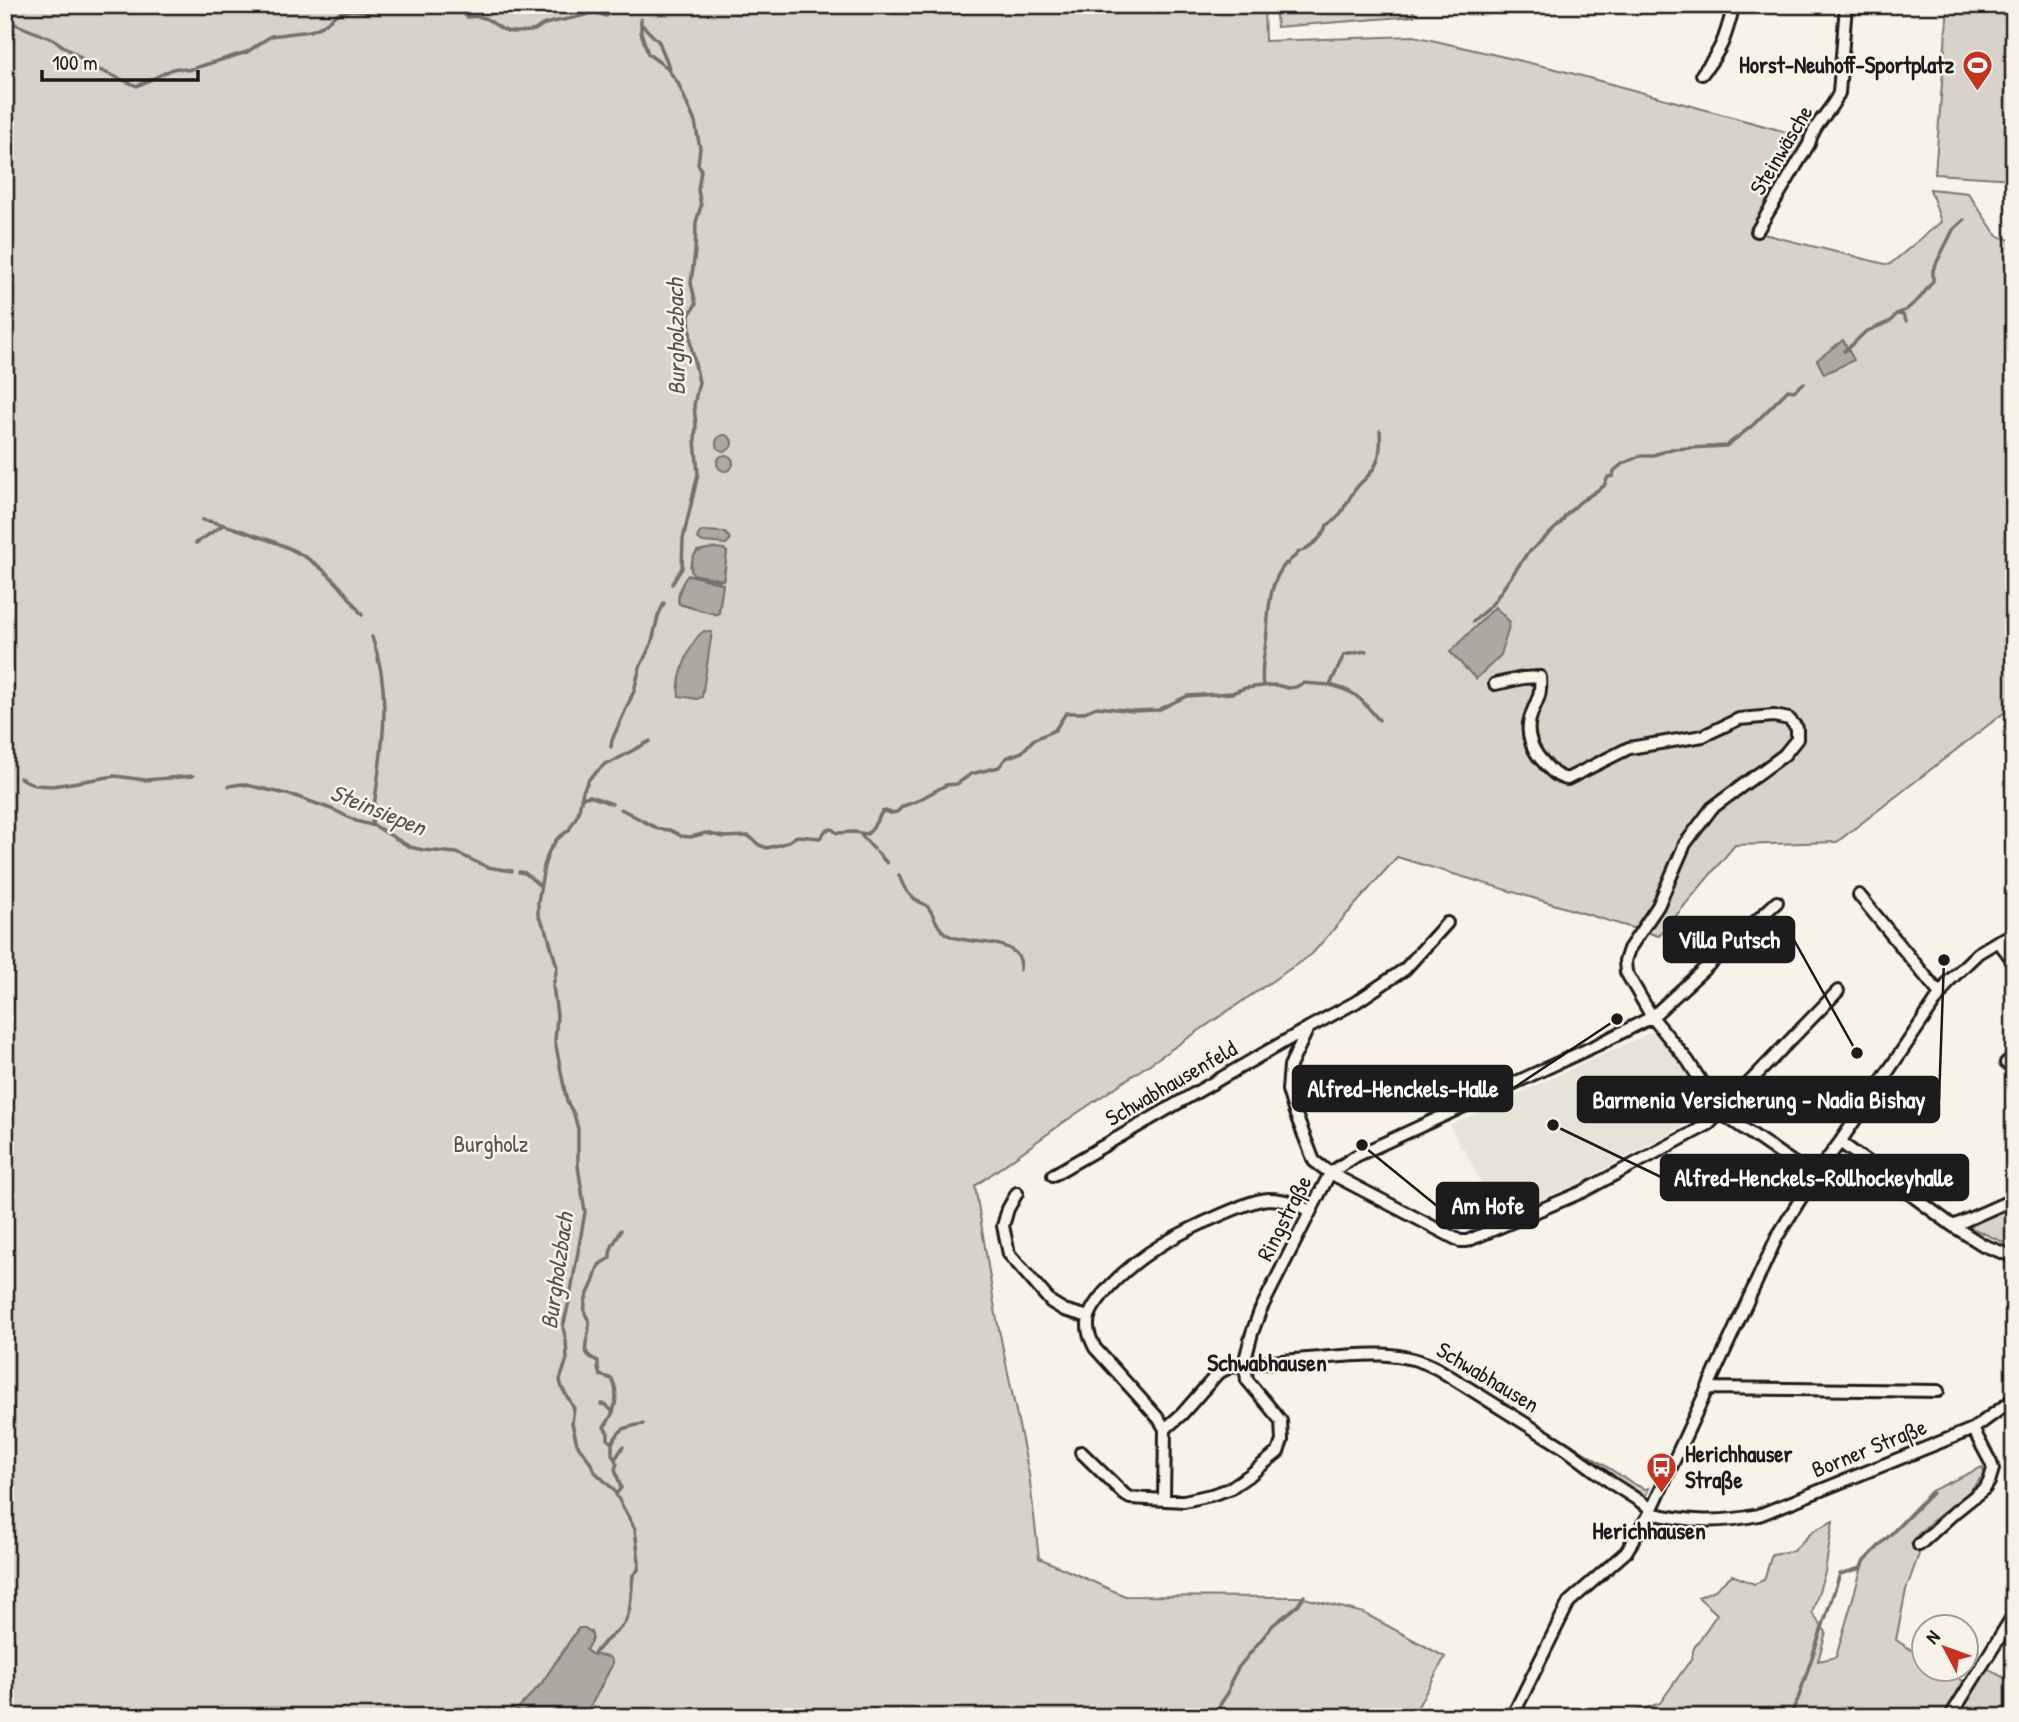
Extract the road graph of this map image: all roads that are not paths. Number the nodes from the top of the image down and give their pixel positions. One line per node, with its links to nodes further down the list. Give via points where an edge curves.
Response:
1 (1734, 5): 3 (street, via 1725,40)
2 (1846, 5): 4 (street, Steinwäsche, via 1839,93)
3 (1702, 74)
4 (1757, 231)
5 (1495, 684): 14 (street, via 1539,677 1539,702 1529,721 1530,740 1535,754 1558,777 1567,779 1629,748 1703,736 1739,719 1774,716 1789,719 1797,728 1797,739 1784,755 1712,808 1685,845 1658,906 1629,949 1626,972)
6 (1859, 895): 13 (street)
7 (1777, 902): 14 (street, Ringstraße)
8 (1447, 923): 15 (street, Schwabhausenfeld, via 1405,969)
9 (2014, 934): 10 (street)
10 (1998, 941): 11 (street); 13 (street, via 1965,965)
11 (2014, 962)
12 (1838, 991): 16 (street)
13 (1940, 994): 17 (street)
14 (1652, 1017): 16 (street, via 1688,1061); 18 (street, Ringstraße, via 1356,1156)
15 (1308, 1028): 18 (street, via 1290,1066 1287,1090 1314,1161); 19 (street, Schwabhausenfeld)
16 (1721, 1113): 18 (street, via 1709,1124 1582,1192 1467,1241); 20 (street)
17 (1840, 1142): 20 (street); 24 (street)
18 (1330, 1173): 23 (street, Ringstraße)
19 (1054, 1175)
20 (1814, 1177): 28 (street, via 1777,1237)
21 (1017, 1193): 26 (street, via 1003,1226 1009,1254 1051,1302)
22 (2014, 1199): 24 (street)
23 (1310, 1211): 26 (street, via 1287,1200 1268,1199 1186,1231 1159,1245 1118,1278); 27 (street, Ringstraße, via 1260,1311)
24 (1953, 1226): 25 (street)
25 (2014, 1257)
26 (1089, 1317): 31 (street, via 1088,1334 1095,1348)
27 (1245, 1364): 31 (street, Schwabhausen, via 1218,1373); 34 (street, via 1247,1380 1282,1421 1278,1452 1229,1489 1184,1501); 35 (street, Schwabhausen, via 1365,1354 1395,1354 1424,1361 1566,1449)
28 (1708, 1388): 29 (street); 35 (street)
29 (1938, 1391)
30 (2014, 1399): 32 (street, Borner Straße)
31 (1165, 1429): 34 (street)
32 (1973, 1429): 35 (street, Borner Straße, via 1759,1515 1703,1522); 36 (street, via 1993,1469 1989,1482)
33 (1081, 1452): 34 (street, via 1130,1498)
34 (1164, 1499)
35 (1651, 1511): 38 (street, via 1626,1552 1569,1602)
36 (1919, 1545)
37 (2014, 1614): 39 (street)
38 (1512, 1717)
39 (1950, 1717)

